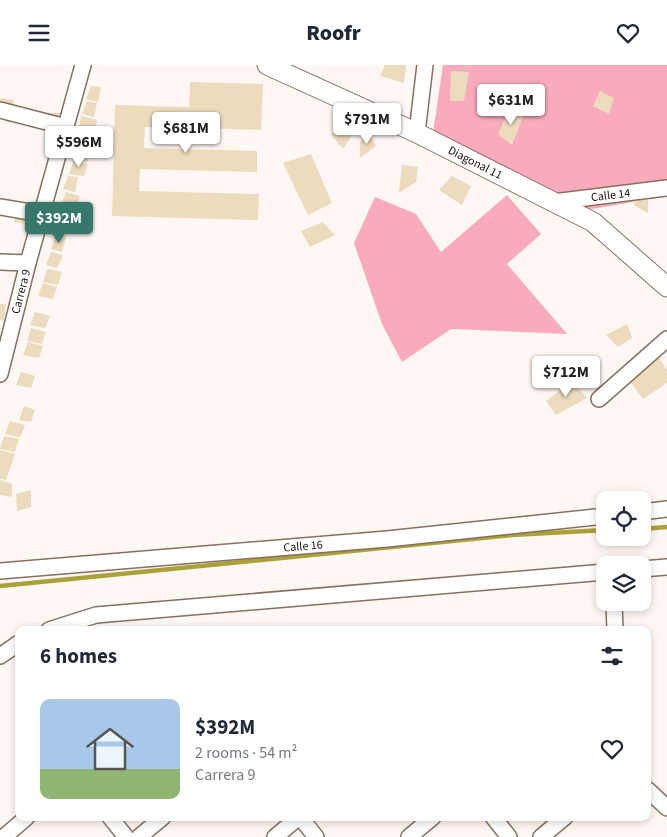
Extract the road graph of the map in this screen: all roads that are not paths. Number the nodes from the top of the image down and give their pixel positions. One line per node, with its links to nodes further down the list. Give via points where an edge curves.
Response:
1 (83, 65): 5 (street, Carrera 9)
2 (267, 65): 6 (street, Diagonal 11)
3 (425, 65): 6 (street)
4 (0, 110): 5 (street)
5 (66, 127): 10 (street, Carrera 9)
6 (417, 133): 8 (street, Diagonal 11)
7 (667, 188): 8 (street, Calle 14)
8 (553, 202): 13 (street, Diagonal 11, via 593,222)
9 (0, 207): 10 (street)
10 (42, 214): 12 (street, Carrera 9)
11 (0, 262): 12 (street)
12 (28, 263): 15 (street, Carrera 9)
13 (667, 287)
14 (667, 339): 16 (street)
15 (0, 374)
16 (599, 399)
17 (667, 509): 18 (street)
18 (651, 511)
19 (596, 517): 22 (street, Calle 16, via 387,539)
20 (667, 567): 21 (street)
21 (651, 568)
22 (0, 571)
23 (596, 573): 25 (street, via 96,615)
24 (615, 611): 26 (street)
25 (62, 626)
26 (616, 626)
27 (15, 646): 28 (street)
28 (0, 656)
29 (651, 793): 30 (street)
30 (667, 808)
31 (22, 821): 39 (street)
32 (113, 821): 40 (street)
33 (157, 821): 41 (street)
34 (294, 821): 42 (street)
35 (302, 821): 43 (street)
36 (428, 821): 44 (street)
37 (496, 821): 45 (street)
38 (560, 821): 46 (street)
39 (4, 837)
40 (126, 837)
41 (139, 837)
42 (275, 837)
43 (316, 837)
44 (409, 837)
45 (508, 837)
46 (540, 837)

